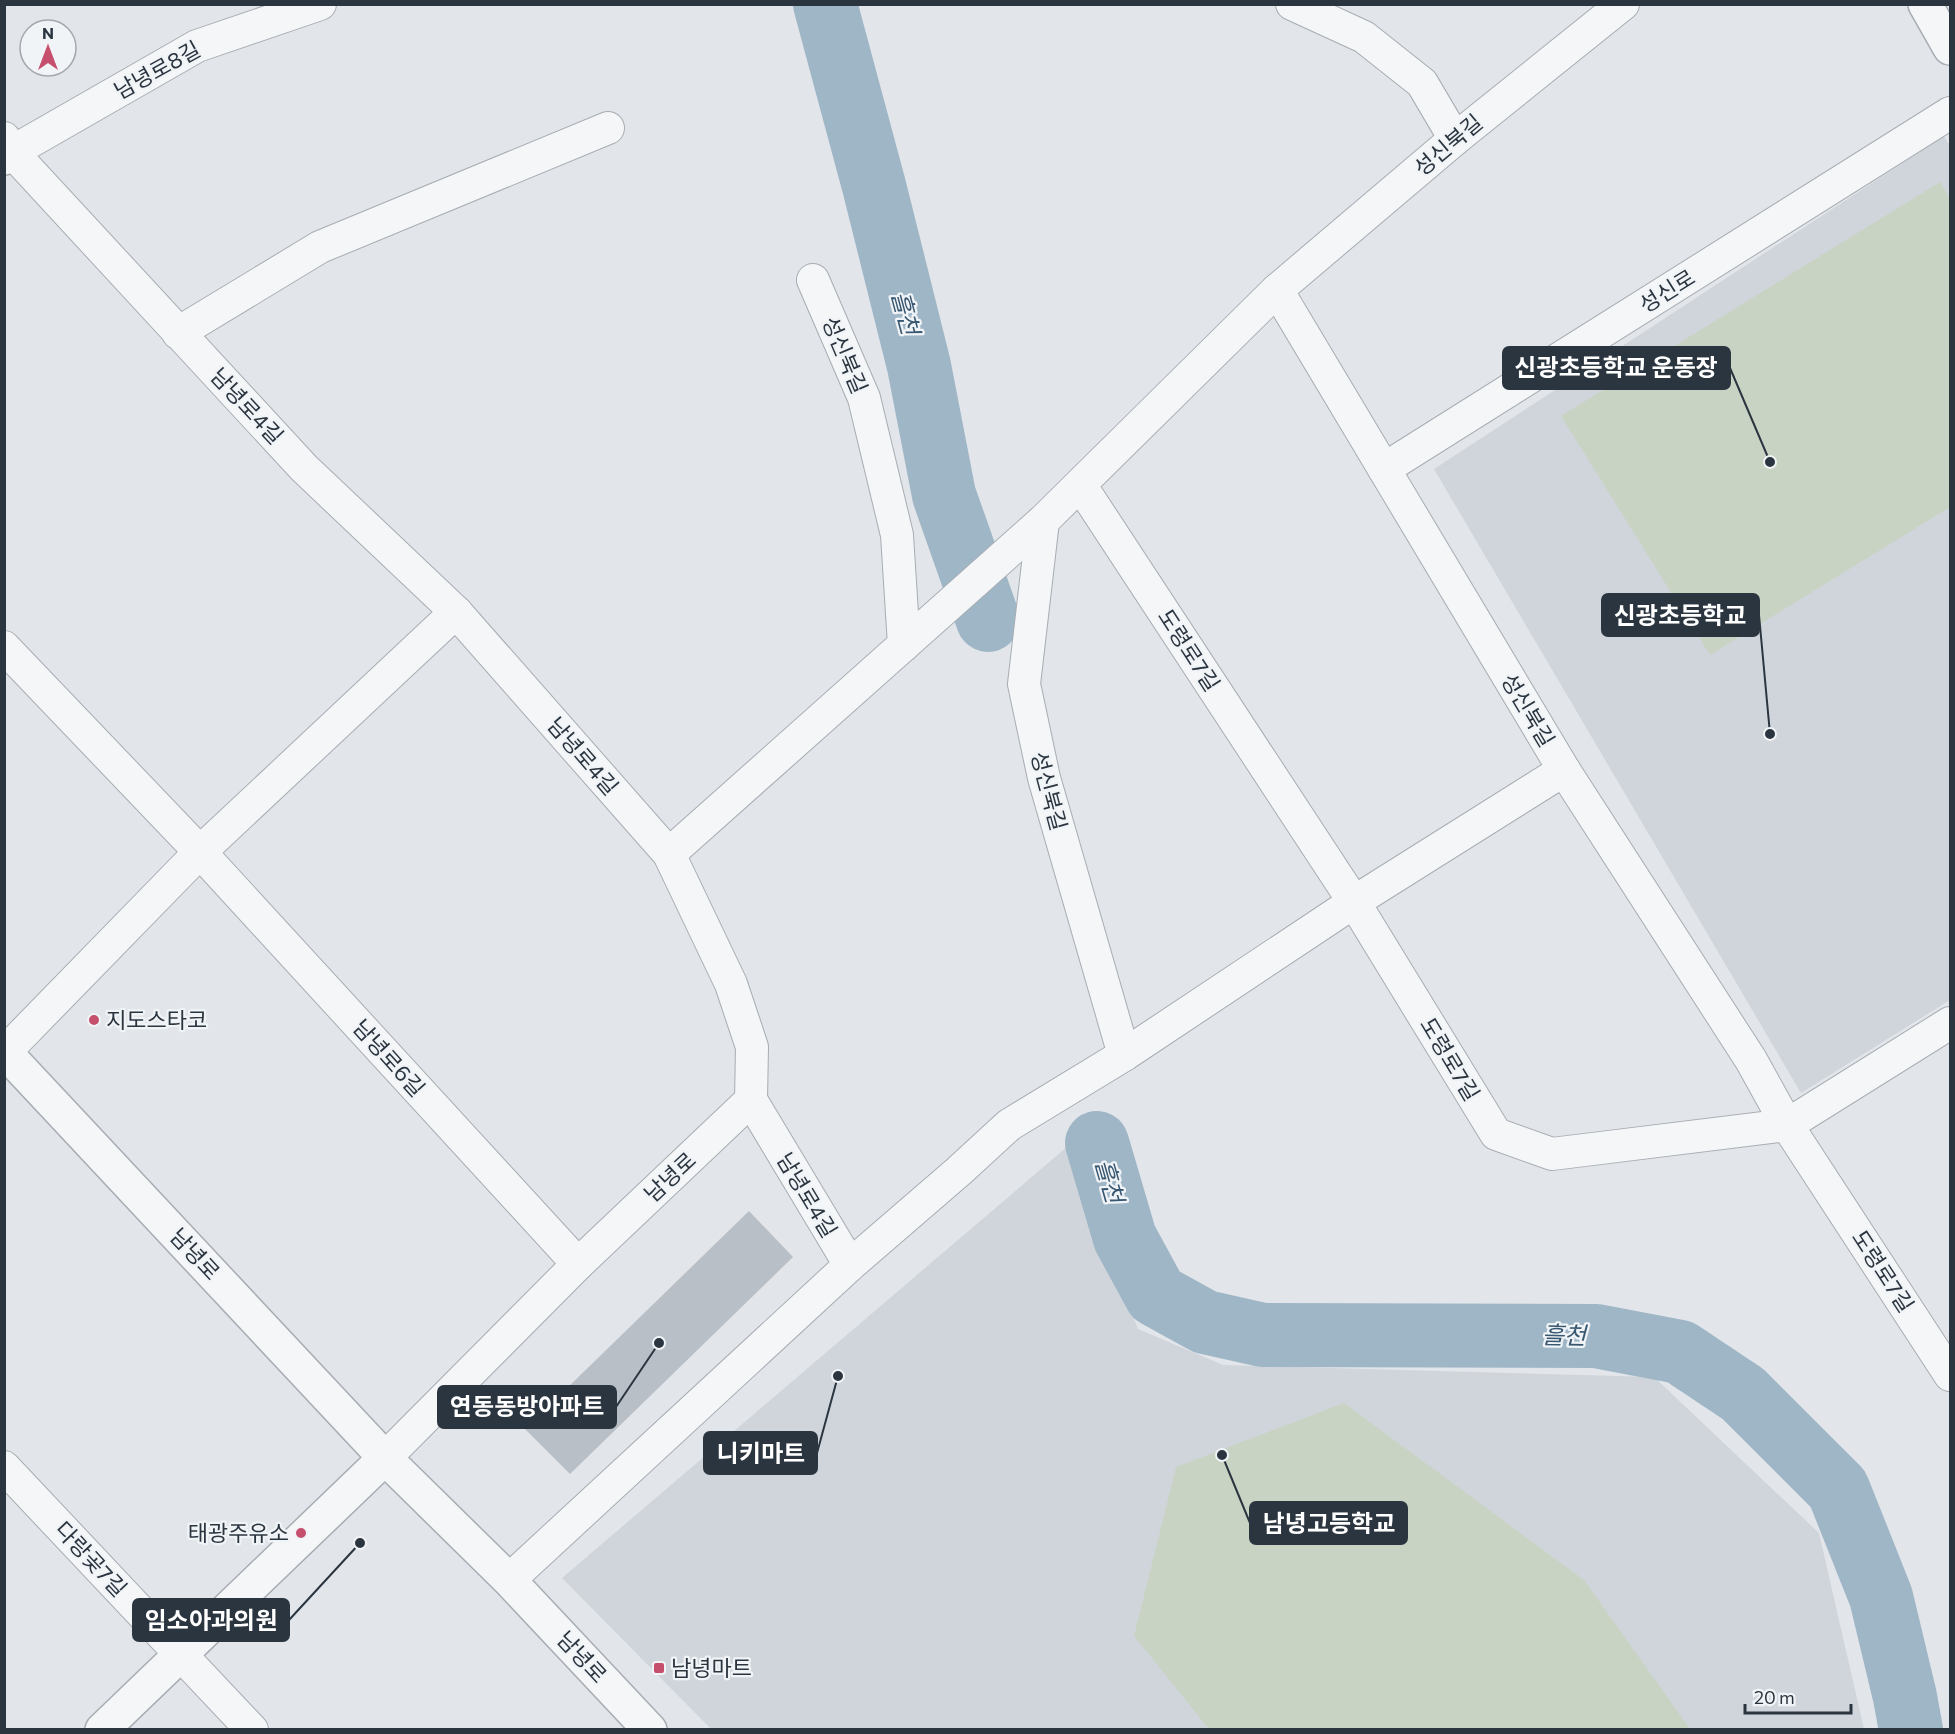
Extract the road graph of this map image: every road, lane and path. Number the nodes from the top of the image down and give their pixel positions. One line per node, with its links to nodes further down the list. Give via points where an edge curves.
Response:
1 (320, 4): 9 (street, 남녕로8길, via 197,46)
2 (1292, 4): 8 (street, via 1364,37 1422,84)
3 (1623, 4): 8 (street, 성신북길)
4 (1925, 4): 5 (street)
5 (1950, 48)
6 (1950, 113): 13 (street, 성신로)
7 (608, 128): 12 (street, via 320,247)
8 (1455, 139): 11 (street, 성신북길)
9 (7, 150): 12 (street, 남녕로4길)
10 (813, 280): 17 (street, 성신북길, via 864,398 897,535)
11 (1277, 290): 13 (street, 성신북길); 14 (street, 성신북길)
12 (178, 333): 16 (street, 남녕로4길, via 304,468)
13 (1384, 469): 19 (street, 성신북길)
14 (1081, 486): 15 (street, 성신북길); 22 (street, 도령로7길)
15 (1043, 521): 17 (street, 성신북길); 25 (street, 성신북길, via 1024,684 1044,778)
16 (456, 612): 20 (street); 21 (street, 남녕로4길)
17 (904, 645): 21 (street, 성신북길)
18 (4, 647): 20 (street, 남녕로6길)
19 (1564, 770): 22 (street); 27 (street, 성신북길, via 1751,1060)
20 (200, 852): 24 (street); 28 (street, 남녕로6길)
21 (669, 854): 26 (street, 남녕로4길, via 731,984 752,1047)
22 (1354, 902): 25 (street); 27 (street, 도령로7길, via 1496,1134 1552,1154)
23 (1950, 1023): 27 (street)
24 (5, 1052): 31 (street, 남녕로)
25 (1124, 1055): 29 (street, via 1009,1125)
26 (750, 1100): 28 (street, 남녕로); 29 (street, 남녕로4길)
27 (1787, 1125): 30 (street, 도령로7길)
28 (578, 1264): 31 (street, 남녕로)
29 (850, 1265): 33 (street)
30 (1950, 1375)
31 (385, 1458): 33 (street, 남녕로); 34 (street)
32 (4, 1467): 34 (street, 다랑곶7길)
33 (509, 1580): 37 (street, 남녕로)
34 (181, 1654): 35 (street); 36 (street, 다랑곶7길)
35 (102, 1730)
36 (252, 1730)
37 (650, 1730)

